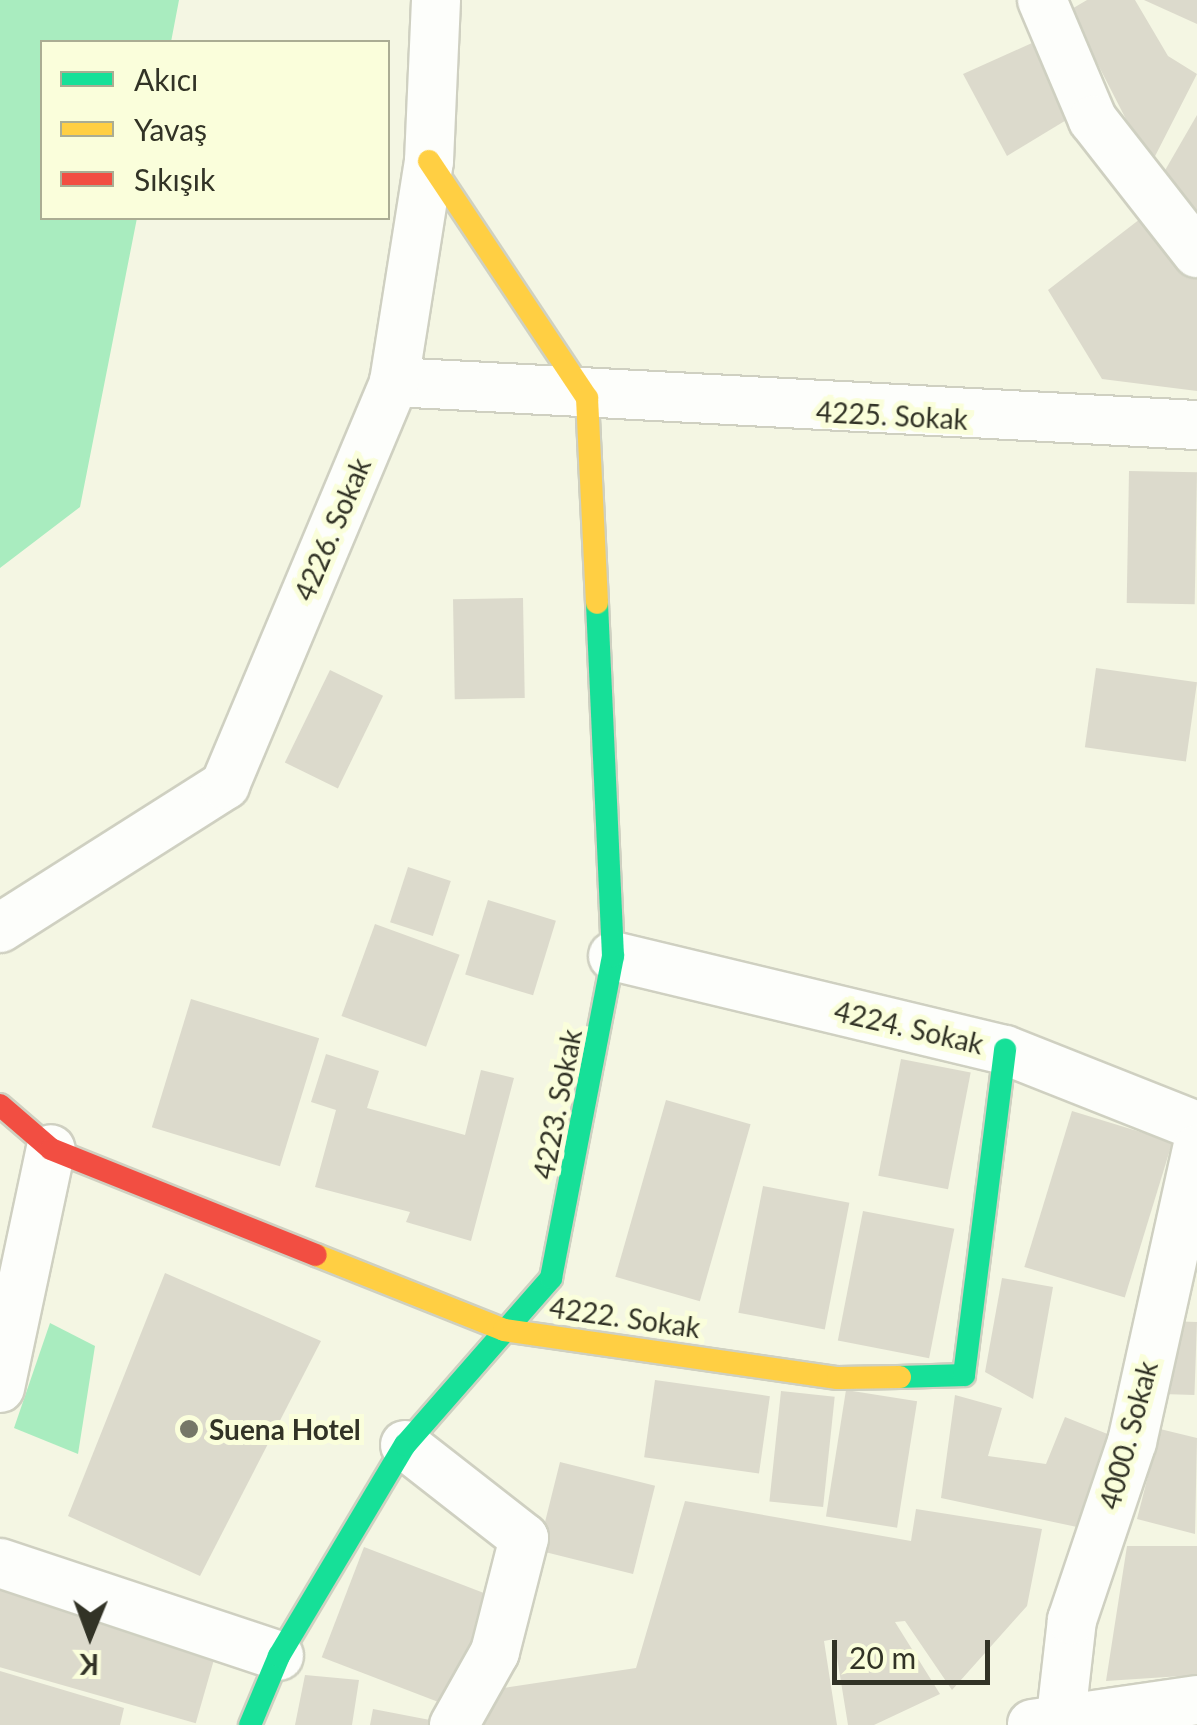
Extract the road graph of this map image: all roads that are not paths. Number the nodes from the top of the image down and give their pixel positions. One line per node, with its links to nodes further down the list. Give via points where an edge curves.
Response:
1 (436, 0): 3 (street, 4226. Sokak)
2 (1042, 0): 4 (street, via 1093,120)
3 (429, 161): 5 (street, 4226. Sokak); 6 (street)
4 (1197, 252)
5 (394, 382): 6 (street, 4225. Sokak); 8 (street, 4226. Sokak, via 225,786)
6 (587, 398): 7 (street, 4225. Sokak); 9 (street, 4223. Sokak)
7 (1197, 425)
8 (0, 928)
9 (613, 956): 10 (street, 4224. Sokak); 15 (street, 4223. Sokak, via 551,1278)
10 (1005, 1050): 12 (street, 4224. Sokak); 15 (street, 4222. Sokak, via 964,1375 838,1378)
11 (0, 1105): 14 (street, 4222. Sokak)
12 (1197, 1126)
13 (1197, 1149): 21 (street, 4000. Sokak, via 1132,1442 1072,1620)
14 (50, 1150): 15 (street, 4222. Sokak); 16 (street)
15 (504, 1330): 17 (street, 4223. Sokak)
16 (0, 1388)
17 (405, 1444): 19 (street, 4223. Sokak); 23 (street, via 524,1538 496,1652)
18 (0, 1562): 19 (street)
19 (279, 1656): 22 (street, 4223. Sokak)
20 (1197, 1700): 21 (street)
21 (1049, 1723)
22 (250, 1725)
23 (454, 1725)

